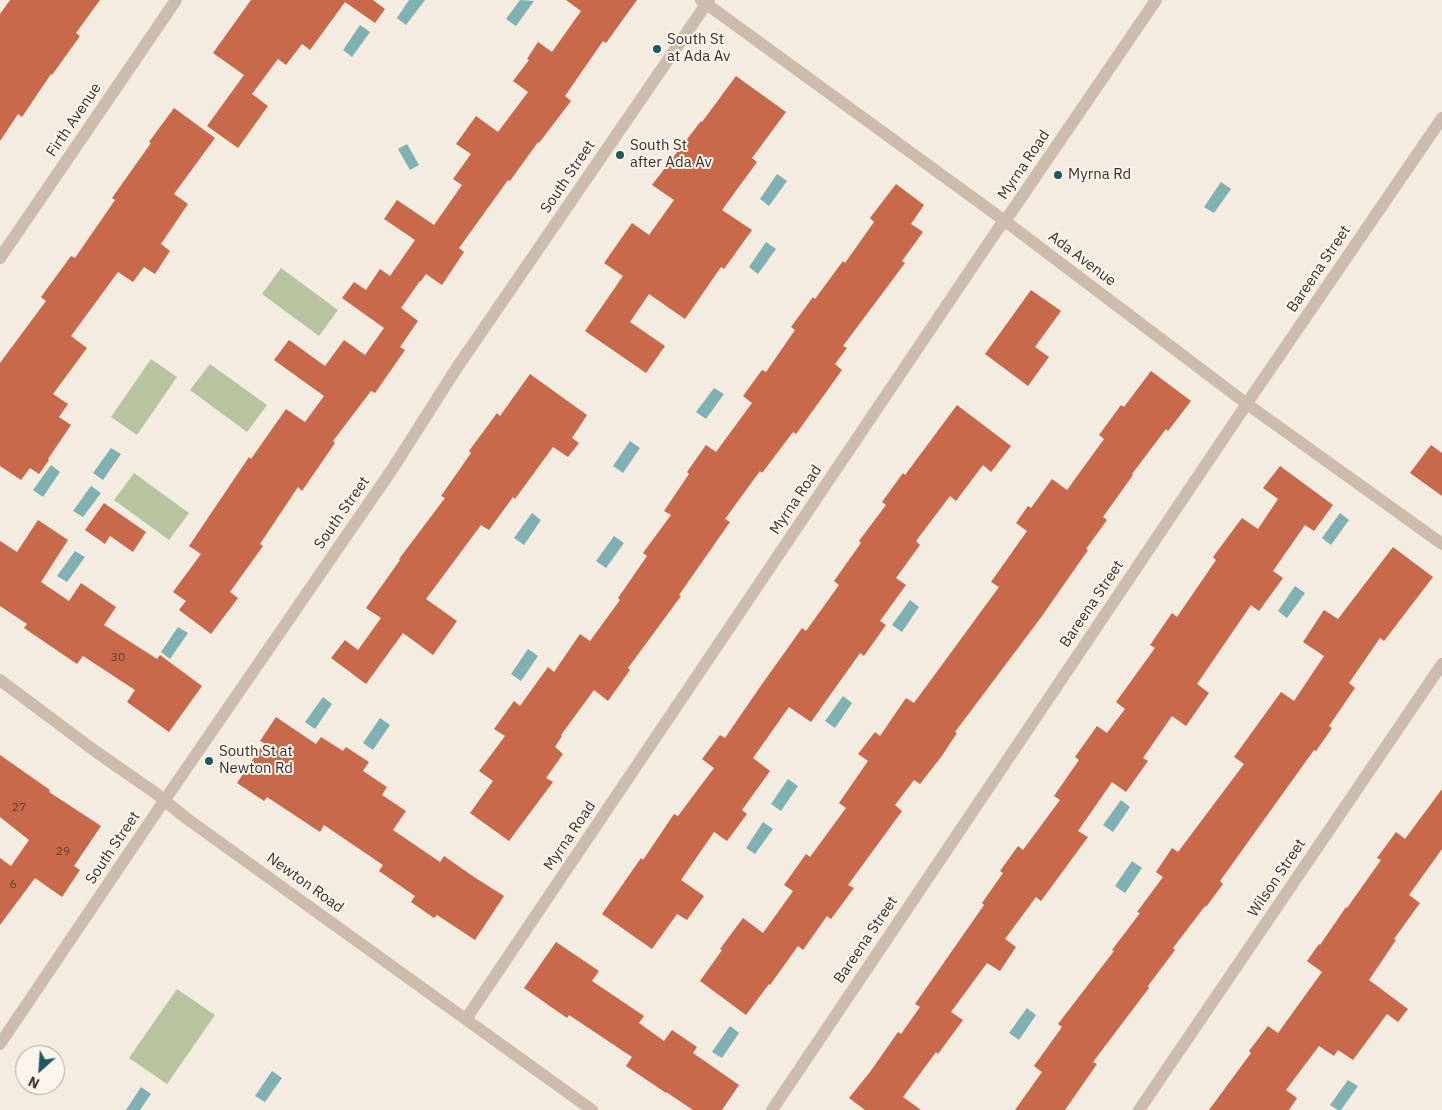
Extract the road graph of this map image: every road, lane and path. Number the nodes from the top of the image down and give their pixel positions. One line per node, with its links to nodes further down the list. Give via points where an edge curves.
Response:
1 (176, 0): 6 (street, Firth Avenue)
2 (1156, 0): 5 (street, Myrna Road)
3 (706, 1): 5 (street, Ada Avenue); 11 (street, South Street, via 456,369 393,468)
4 (1442, 118): 7 (street, Bareena Street)
5 (1005, 220): 7 (street, Ada Avenue); 12 (street, Myrna Road)
6 (0, 258)
7 (1247, 404): 8 (street, Ada Avenue); 15 (street, Bareena Street)
8 (1442, 544)
9 (1442, 664): 16 (street, Wilson Street)
10 (0, 680): 11 (street, Newton Road)
11 (164, 801): 12 (street, Newton Road); 13 (street, South Street)
12 (466, 1019): 14 (street, Newton Road)
13 (0, 1044)
14 (592, 1110)
15 (772, 1110)
16 (1138, 1110)

